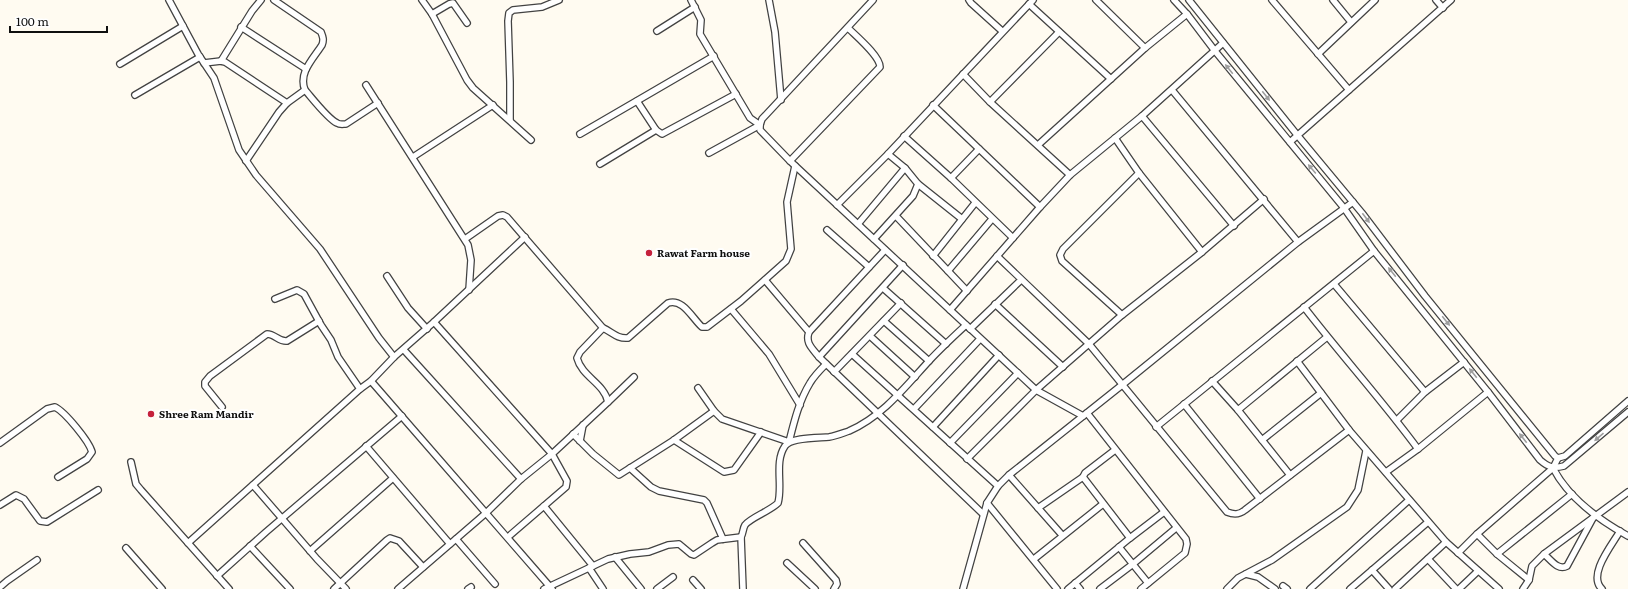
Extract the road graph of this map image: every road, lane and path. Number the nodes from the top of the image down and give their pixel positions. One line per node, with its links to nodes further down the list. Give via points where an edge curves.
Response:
1 (169, 0): 25 (street)
2 (261, 0): 26 (street)
3 (274, 0): 40 (street, via 321,32 323,36 322,45)
4 (422, 0): 21 (street)
5 (559, 0): 57 (street, via 542,7 513,10 508,16)
6 (691, 0): 19 (street)
7 (769, 0): 49 (street)
8 (873, 0): 27 (street)
9 (969, 0): 29 (street)
10 (1096, 0): 32 (street)
11 (1174, 0): 22 (street)
12 (1189, 0): 31 (street)
13 (1272, 0): 34 (street)
14 (1333, 0): 23 (street)
15 (1375, 0): 23 (street)
16 (1436, 0): 20 (street)
17 (1451, 0): 20 (street)
18 (1031, 2): 29 (street); 30 (street)
19 (696, 7): 28 (street); 35 (street, via 702,22 700,34)
20 (1443, 8): 46 (street)
21 (432, 14): 24 (street, via 454,3); 54 (street, via 468,80)
22 (1187, 14): 32 (street); 33 (street)
23 (1351, 22): 34 (street)
24 (467, 23)
25 (183, 26): 36 (street); 39 (street)
26 (241, 27): 37 (street); 40 (street)
27 (848, 28): 49 (street); 72 (street, via 876,57 880,67)
28 (657, 31)
29 (1002, 31): 41 (street)
30 (1060, 32): 42 (street); 51 (street)
31 (1223, 43): 33 (street); 62 (street, one-way to 62)
32 (1145, 48): 42 (street)
33 (1215, 51): 45 (street); 65 (street, one-way to 33)
34 (1318, 54): 46 (street)
35 (714, 56): 47 (street); 50 (street)
36 (200, 57): 38 (street); 48 (street)
37 (220, 61): 38 (street); 52 (street)
38 (204, 63): 71 (street, via 214,78 234,139)
39 (120, 64)
40 (306, 69): 44 (street, via 303,80)
41 (963, 74): 51 (street); 55 (street)
42 (1110, 79): 66 (street)
43 (366, 85): 53 (street)
44 (305, 90): 52 (street); 53 (street, via 337,124 342,125)
45 (1172, 90): 56 (street); 80 (street)
46 (1349, 90): 62 (street)
47 (736, 94): 58 (street, via 750,118); 59 (street, via 665,133)
48 (135, 95)
49 (781, 100): 58 (street, via 762,119)
50 (637, 101): 59 (street); 60 (street)
51 (990, 102): 66 (street)
52 (286, 103): 71 (street)
53 (378, 103): 70 (street)
54 (493, 105): 57 (street); 70 (street)
55 (933, 105): 61 (street); 67 (street)
56 (1142, 116): 63 (street); 90 (street)
57 (510, 120): 64 (street)
58 (760, 125): 68 (street); 72 (street, via 764,135)
59 (656, 130): 73 (street)
60 (580, 134)
61 (904, 136): 69 (street); 78 (street)
62 (1298, 136): 65 (street); 81 (street)
63 (1115, 138): 76 (street); 77 (street)
64 (531, 140)
65 (1290, 142): 85 (street, one-way to 65)
66 (1038, 145): 77 (street)
67 (979, 149): 78 (street); 84 (street)
68 (709, 153)
69 (888, 154): 75 (street); 83 (street)
70 (413, 157): 94 (street)
71 (246, 160): 134 (street, via 320,249)
72 (790, 161): 74 (street)
73 (600, 164)
74 (795, 166): 83 (street); 106 (street, via 787,202 790,254 782,266)
75 (905, 168): 79 (street); 89 (street)
76 (1140, 173): 99 (street); 118 (street, via 1063,249 1060,255 1062,261)
77 (1070, 176): 84 (street)
78 (951, 178): 82 (street)
79 (918, 184): 86 (street, via 913,196); 87 (street)
80 (1264, 199): 90 (street); 96 (street)
81 (1353, 202): 85 (street); 185 (street, one-way to 185, via 1425,296)
82 (975, 203): 87 (street); 88 (street)
83 (837, 205): 89 (street)
84 (1040, 207): 93 (street)
85 (1344, 208): 96 (street); 98 (street)
86 (896, 216): 95 (street); 100 (street)
87 (962, 219): 100 (street)
88 (992, 219): 93 (street); 104 (street)
89 (858, 224): 95 (street)
90 (1234, 226): 99 (street)
91 (827, 230): 103 (street)
92 (525, 237): 94 (street, via 503,214); 110 (street); 123 (street)
93 (1013, 238): 101 (street)
94 (465, 239): 110 (street, via 471,260)
95 (874, 239): 97 (street)
96 (1298, 242): 147 (street)
97 (885, 250): 102 (street); 103 (street)
98 (1374, 251): 108 (street); 138 (street, one-way to 98)
99 (1202, 252): 118 (street)
100 (933, 256): 104 (street)
101 (997, 256): 107 (street); 111 (street)
102 (903, 266): 109 (street); 117 (street)
103 (869, 268): 125 (street)
104 (948, 271): 111 (street)
105 (387, 276): 124 (street, via 410,310)
106 (765, 280): 116 (street); 125 (street)
107 (1021, 280): 114 (street); 130 (street)
108 (1334, 284): 115 (street); 151 (street)
109 (883, 288): 113 (street); 135 (street)
110 (469, 290): 121 (street)
111 (967, 291): 117 (street)
112 (275, 299): 119 (street, via 297,290 301,291)
113 (900, 303): 120 (street); 129 (street)
114 (995, 304): 122 (street); 140 (street)
115 (1304, 307): 127 (street); 146 (street)
116 (731, 309): 123 (street, via 714,323 702,327 680,302 674,301 668,303 628,338 616,337); 158 (street, via 769,354)
117 (950, 310): 122 (street)
118 (1122, 314): 130 (street)
119 (319, 321): 149 (street, via 338,357); 159 (street, via 287,341 267,334 210,376 205,382 206,386)
120 (884, 321): 126 (street); 136 (street)
121 (434, 322): 124 (street); 184 (street)
122 (968, 327): 128 (street); 129 (street)
123 (603, 328): 156 (street, via 577,358 581,368 601,387)
124 (427, 329): 131 (street)
125 (809, 332): 135 (street, via 808,344)
126 (870, 336): 132 (street); 143 (street)
127 (1327, 337): 137 (street); 167 (street)
128 (980, 339): 133 (street); 160 (street)
129 (946, 344): 136 (street)
130 (1090, 344): 140 (street); 147 (street)
131 (404, 350): 134 (street); 196 (street)
132 (852, 354): 141 (street); 154 (street)
133 (999, 356): 142 (street); 169 (street)
134 (394, 357): 145 (street)
135 (819, 357): 139 (street)
136 (929, 361): 143 (street)
137 (1297, 361): 153 (street); 161 (street)
138 (1464, 362): 151 (street); 152 (street, one-way to 138)
139 (826, 364): 141 (street); 158 (street, via 810,382)
140 (1063, 367): 150 (street)
141 (834, 372): 164 (street)
142 (1018, 373): 150 (street); 179 (street)
143 (915, 377): 154 (street)
144 (634, 378): 156 (street)
145 (371, 381): 149 (street); 166 (street)
146 (1212, 381): 157 (street); 161 (street)
147 (1122, 385): 165 (street); 170 (street)
148 (698, 388): 162 (street)
149 (360, 389): 197 (street)
150 (1036, 390): 165 (street); 186 (street)
151 (1425, 392): 167 (street)
152 (1488, 392): 181 (street); 189 (street, one-way to 152, via 1540,460)
153 (1321, 393): 171 (street); 175 (street)
154 (897, 396): 160 (street); 164 (street)
155 (1628, 401): 185 (street, via 1565,456)
156 (608, 402): 168 (street)
157 (1184, 404): 170 (street); 202 (street)
158 (800, 405): 177 (street)
159 (222, 407)
160 (914, 410): 169 (street)
161 (1238, 410): 175 (street)
162 (714, 411): 172 (street, via 722,419); 174 (street)
163 (1628, 412): 189 (street, one-way to 189, via 1564,466)
164 (879, 413): 177 (street, via 839,434); 211 (street)
165 (1085, 415): 182 (street); 191 (street)
166 (402, 416): 180 (street); 210 (street)
167 (1397, 420): 181 (street)
168 (583, 425): 173 (street); 176 (street)
169 (933, 427): 179 (street)
170 (1156, 427): 202 (street, via 1227,512 1240,514)
171 (1349, 430): 183 (street); 192 (street)
172 (761, 432): 174 (street, via 734,470 724,472); 177 (street)
173 (573, 434): 176 (street); 184 (street)
174 (674, 440): 188 (street)
175 (1262, 440): 192 (street)
176 (580, 441): 188 (street, via 619,475)
177 (788, 442): 221 (street, via 781,460 778,503 745,525)
178 (0, 443): 193 (street, via 47,409 59,409 89,444 92,452 87,459)
179 (950, 443): 186 (street)
180 (366, 446): 195 (street); 213 (street)
181 (1418, 449): 190 (street)
182 (1115, 450): 194 (street); 209 (street)
183 (1366, 451): 190 (street); 246 (street, via 1358,490 1347,507 1272,560)
184 (552, 454): 196 (street); 207 (street, via 567,484)
185 (1558, 458): 189 (street)
186 (967, 459): 198 (street)
187 (131, 462): 226 (street, via 140,490)
188 (630, 468): 224 (street, via 659,491 704,500)
189 (1553, 468): 201 (street); 217 (street)
190 (1386, 472): 203 (street)
191 (1009, 475): 198 (street); 208 (street)
192 (1290, 475): 202 (street)
193 (58, 477)
194 (1083, 477): 205 (street); 208 (street)
195 (393, 478): 228 (street); 232 (street)
196 (521, 479): 210 (street)
197 (253, 485): 213 (street); 226 (street)
198 (998, 486): 204 (street)
199 (98, 490): 206 (street, via 47,522 40,521 24,499 16,495)
200 (1628, 492): 212 (street)
201 (1572, 494): 212 (street); 234 (street)
202 (1260, 499)
203 (1409, 500): 214 (street); 279 (street)
204 (987, 503): 211 (street); 237 (street)
205 (1103, 504): 218 (street); 222 (street)
206 (0, 505)
207 (544, 506): 220 (street); 243 (street)
208 (1038, 508): 218 (street)
209 (1164, 512): 215 (street); 222 (street)
210 (486, 513): 220 (street); 223 (street)
211 (983, 514): 271 (street)
212 (1594, 516): 216 (street); 235 (street); 235 (street, via 1565,568 1559,568)
213 (281, 518): 229 (street); 232 (street)
214 (1428, 522): 225 (street); 244 (street)
215 (1176, 528): 241 (street); 254 (street, via 1186,540 1187,549)
216 (1620, 531): 219 (street); 287 (street, via 1599,567 1597,583)
217 (1477, 534): 233 (street); 234 (street)
218 (1062, 535): 237 (street)
219 (1628, 536)
220 (508, 537): 256 (street)
221 (742, 537): 224 (street); 257 (street)
222 (1130, 538): 230 (street)
223 (456, 539): 228 (street); 253 (street)
224 (723, 539): 236 (street, via 694,555 679,544 674,544 649,552)
225 (1446, 542): 233 (street); 238 (street)
226 (188, 543): 247 (street)
227 (803, 543): 270 (street, via 836,580)
228 (450, 544): 242 (street)
229 (250, 546): 247 (street); 260 (street)
230 (1119, 547): 241 (street); 252 (street)
231 (126, 548): 258 (street)
232 (310, 551): 251 (street)
233 (1458, 553): 245 (street)
234 (1497, 554): 250 (street)
235 (1544, 554): 250 (street, via 1532,566)
236 (615, 557): 243 (street); 266 (street)
237 (1034, 559): 272 (street)
238 (1428, 559): 282 (street); 283 (street)
239 (37, 560): 255 (street)
240 (787, 563): 269 (street)
241 (1133, 564): 254 (street); 275 (street)
242 (423, 567): 251 (street, via 399,541 390,538); 263 (street)
243 (591, 567): 256 (street); 265 (street)
244 (1372, 570): 280 (street); 281 (street)
245 (1478, 570): 284 (street); 285 (street)
246 (1246, 574): 277 (street); 278 (street, via 1258,577)
247 (217, 576): 259 (street)
248 (673, 577): 267 (street)
249 (693, 580): 268 (street)
250 (1529, 580): 286 (street)
251 (341, 583): 261 (street); 262 (street)
252 (1075, 583): 273 (street); 274 (street)
253 (495, 584)
254 (1148, 584): 276 (street)
255 (0, 587)
256 (551, 587): 264 (street)
257 (741, 588)
258 (162, 589)
259 (229, 589)
260 (290, 589)
261 (334, 589)
262 (346, 589)
263 (398, 589)
264 (544, 589)
265 (603, 589)
266 (641, 589)
267 (657, 589)
268 (701, 589)
269 (815, 589)
270 (834, 589)
271 (963, 589)
272 (1057, 589)
273 (1068, 589)
274 (1080, 589)
275 (1100, 589)
276 (1141, 589)
277 (1227, 589)
278 (1275, 589)
279 (1310, 589)
280 (1350, 589)
281 (1389, 589)
282 (1395, 589)
283 (1456, 589)
284 (1459, 589)
285 (1499, 589)
286 (1523, 589)
287 (1602, 589)

